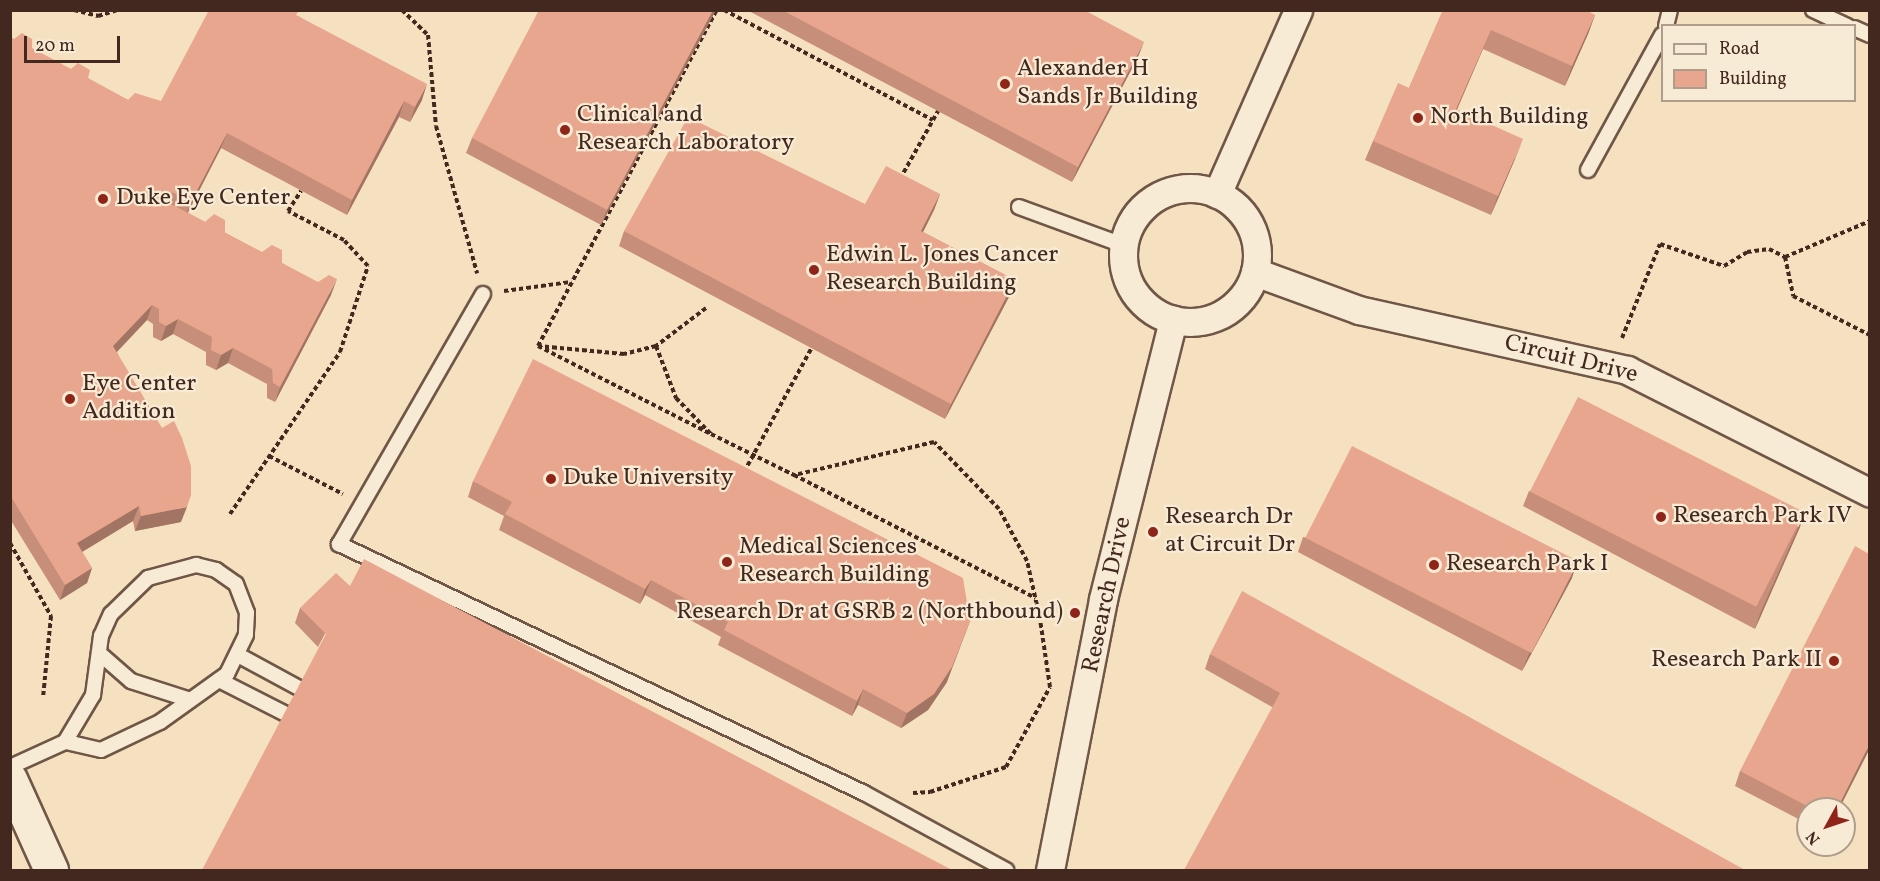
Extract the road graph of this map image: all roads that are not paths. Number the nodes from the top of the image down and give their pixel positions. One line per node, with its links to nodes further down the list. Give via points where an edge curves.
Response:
1 (1298, 10): 6 (street)
2 (1813, 10): 3 (lane)
3 (1844, 24)
4 (1661, 37): 5 (lane)
5 (1588, 170)
6 (1217, 194): 8 (street, via 1194,187 1163,192 1131,222); 9 (street, via 1250,223 1258,253)
7 (1019, 207): 8 (lane)
8 (1123, 245): 11 (street, via 1128,282 1140,300)
9 (1255, 272): 11 (street, via 1232,309 1211,320); 12 (street, Circuit Drive, via 1359,310 1627,370)
10 (483, 294): 23 (lane, via 339,544 864,793)
11 (1173, 320): 24 (street, Research Drive, via 1103,599)
12 (1869, 494)
13 (99, 653): 14 (lane, via 106,625 125,595 148,578 196,566 216,570 236,584 247,613); 17 (lane, via 131,681); 19 (lane, via 93,695)
14 (238, 655): 15 (lane); 16 (lane)
15 (219, 680): 17 (lane); 18 (lane)
16 (299, 688)
17 (187, 699): 19 (lane, via 160,722 100,750)
18 (286, 714)
19 (65, 742): 20 (lane)
20 (10, 768)
21 (10, 779): 22 (main road)
22 (51, 870)
23 (1006, 870)
24 (1050, 870)

